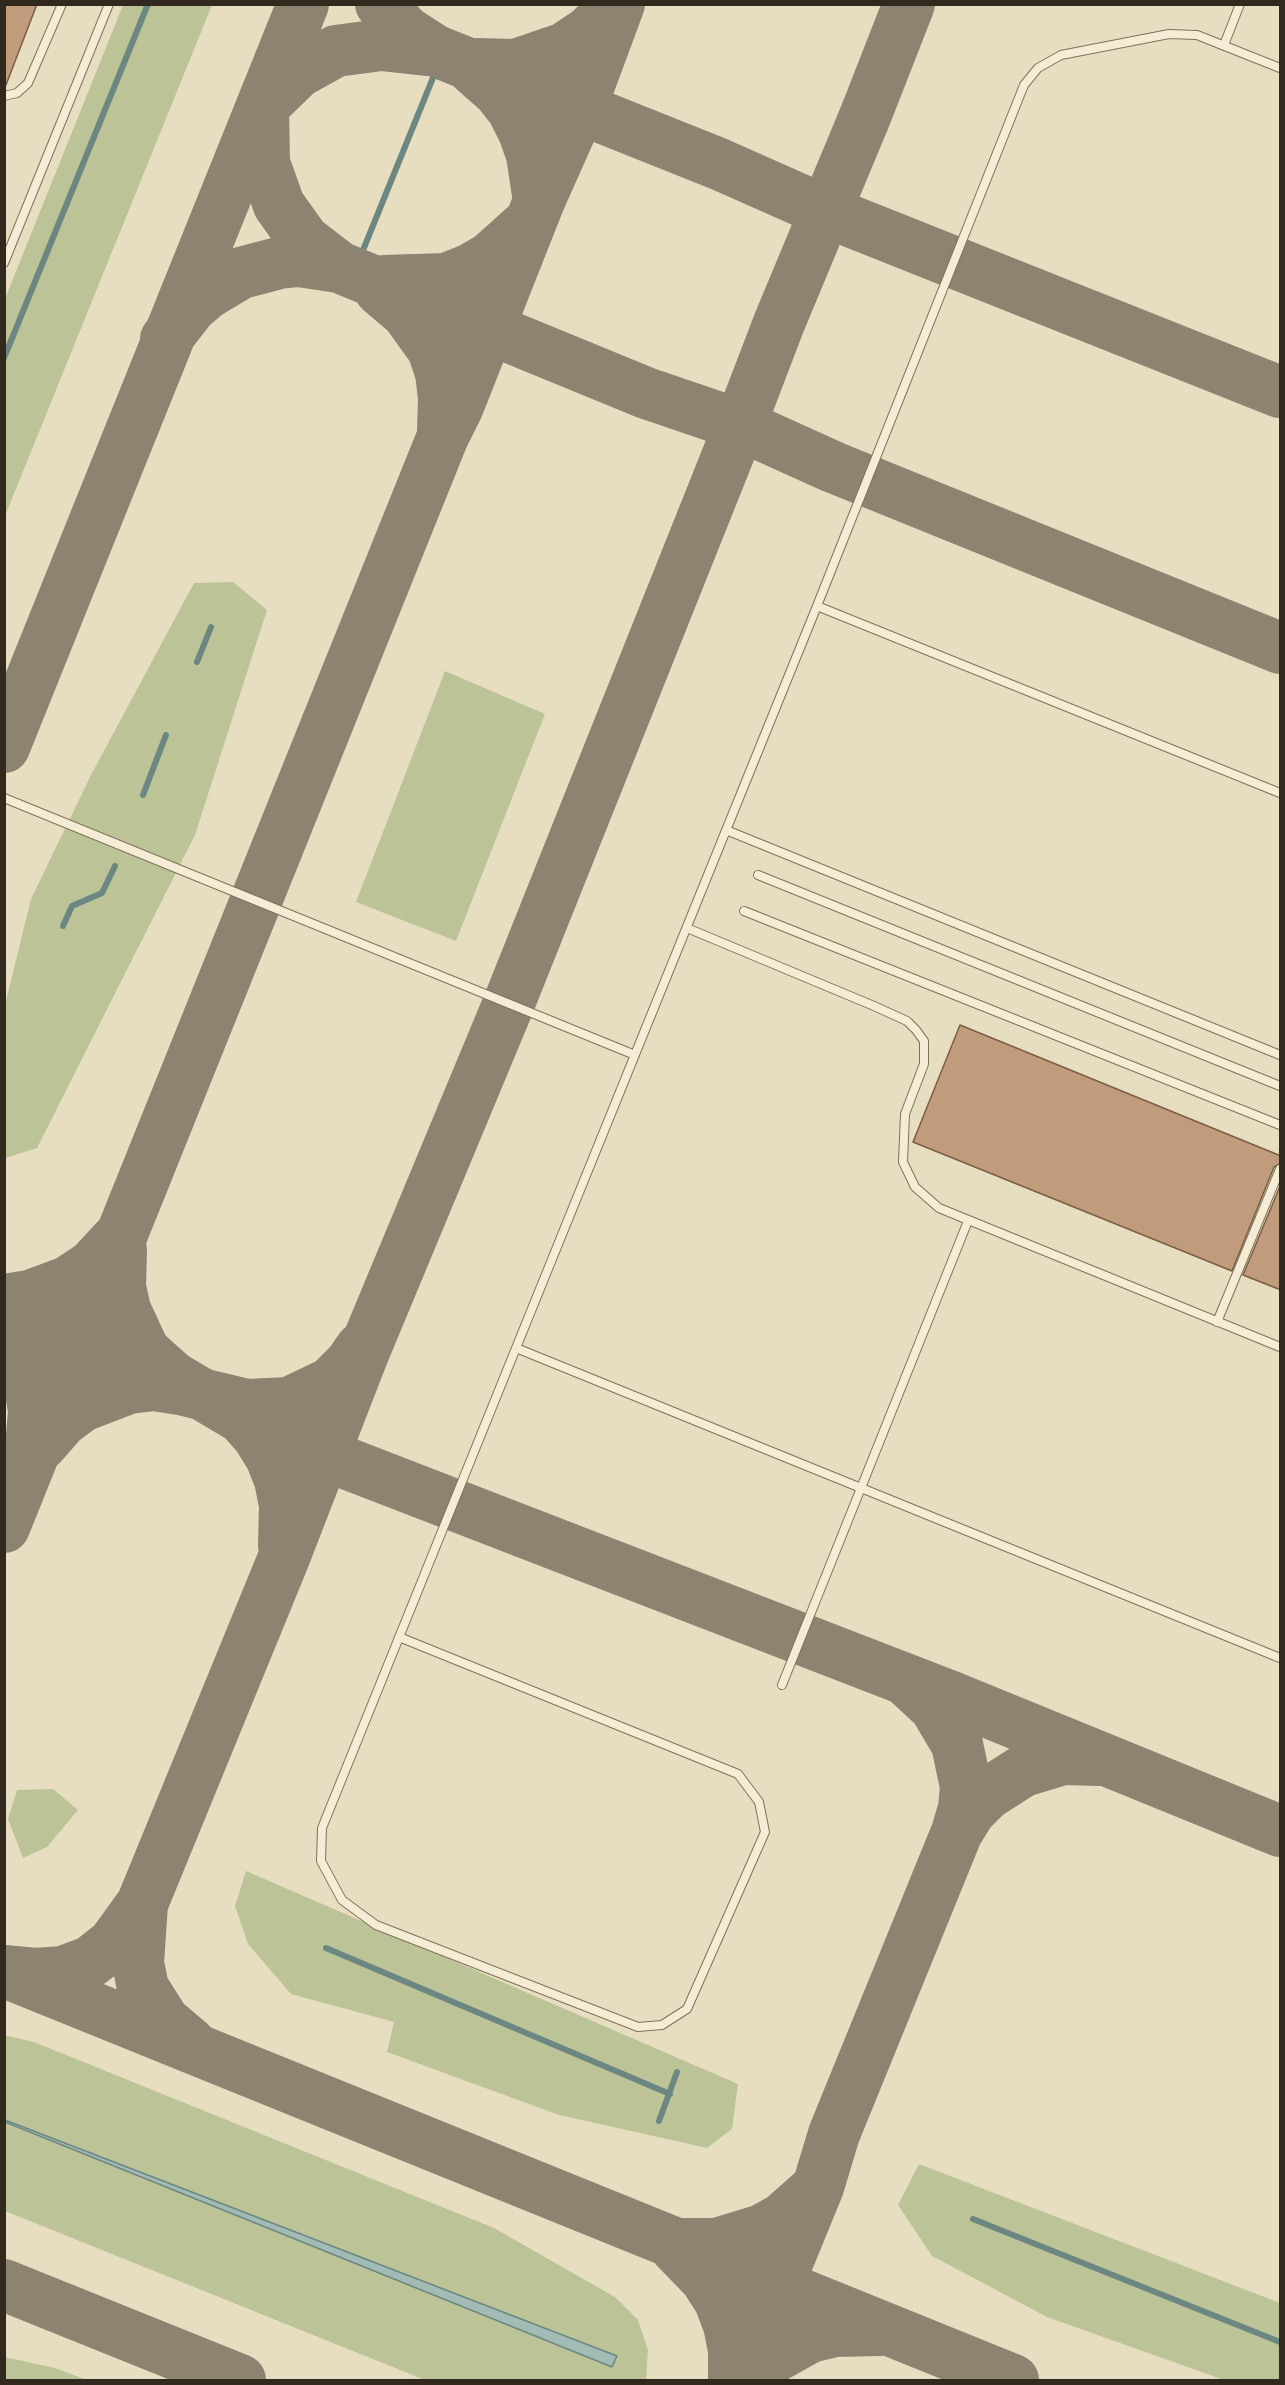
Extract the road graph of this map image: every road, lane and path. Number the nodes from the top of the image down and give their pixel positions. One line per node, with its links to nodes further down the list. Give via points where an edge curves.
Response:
1 (62, 4): 6 (lane, via 28,83 17,93)
2 (109, 4): 7 (lane)
3 (1240, 4): 4 (lane)
4 (1224, 45): 5 (lane); 8 (lane, via 1197,35 1169,34 1078,50 1038,68 1024,85)
5 (1281, 68)
6 (4, 96)
7 (4, 263)
8 (817, 606): 9 (lane); 11 (lane)
9 (1281, 794)
10 (4, 798): 16 (lane)
11 (726, 830): 14 (lane); 15 (lane)
12 (759, 875): 17 (lane)
13 (744, 911): 18 (lane)
14 (687, 928): 16 (lane); 20 (lane, via 874,1006 907,1021 916,1030 924,1041 924,1064 905,1114 903,1162 925,1197)
15 (1281, 1054)
16 (635, 1055): 23 (lane)
17 (1281, 1086)
18 (1281, 1125)
19 (1281, 1169): 21 (lane)
20 (968, 1221): 21 (lane); 24 (lane)
21 (1217, 1322): 22 (lane)
22 (1281, 1347)
23 (516, 1348): 24 (lane); 25 (lane)
24 (861, 1488): 26 (lane); 27 (lane)
25 (399, 1637): 25 (lane, via 738,1774 759,1802 765,1832 687,2008 662,2025 638,2027 376,1925 342,1899 321,1861 322,1828)
26 (1281, 1658)
27 (782, 1685)

